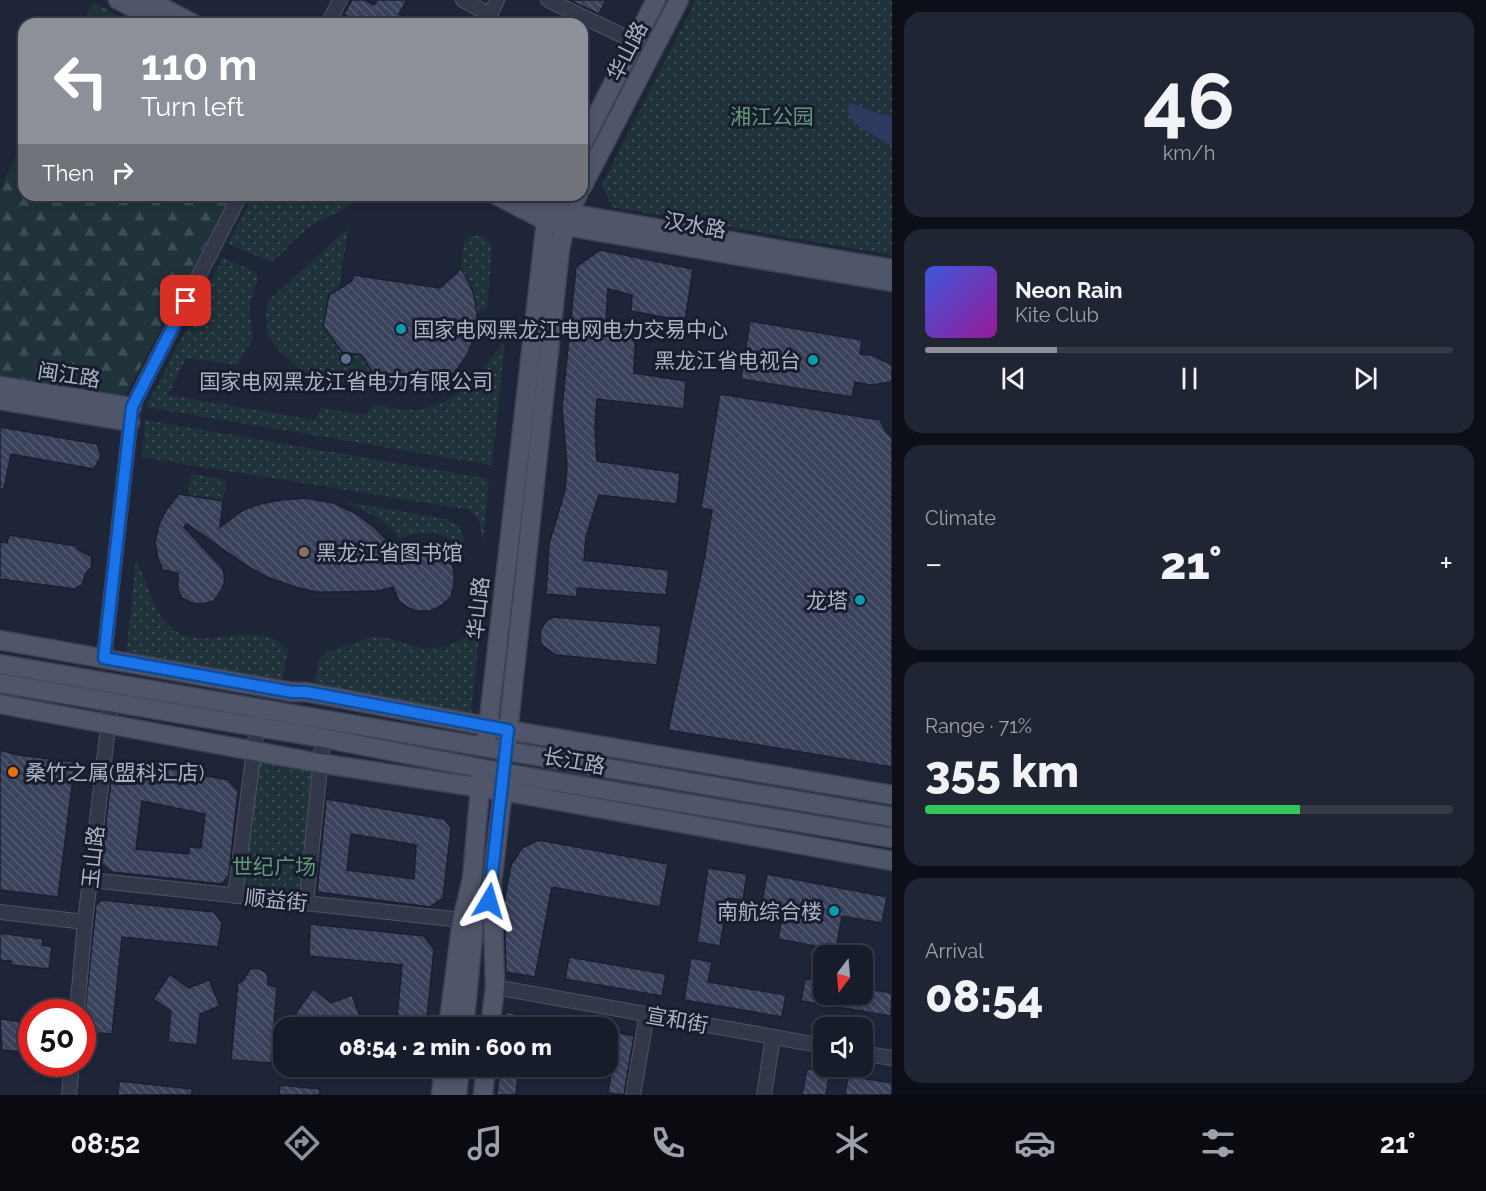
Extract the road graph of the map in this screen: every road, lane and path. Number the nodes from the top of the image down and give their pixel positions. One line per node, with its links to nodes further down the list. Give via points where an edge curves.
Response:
1 (118, 0): 9 (main road)
2 (148, 0): 10 (main road)
3 (340, 0): 11 (street)
4 (463, 0): 5 (street, via 490,15)
5 (497, 0)
6 (548, 0): 12 (street)
7 (656, 0): 14 (main road, 华山路)
8 (679, 0): 16 (main road, 华山路)
9 (153, 18)
10 (183, 18)
11 (331, 18)
12 (586, 18)
13 (588, 19): 14 (street)
14 (634, 41): 15 (main road, 华山路)
15 (588, 132)
16 (588, 174)
17 (237, 201): 27 (street)
18 (521, 201): 21 (main road, 汉水路)
19 (537, 201): 21 (main road, 汉水路)
20 (575, 201): 22 (main road, 华山路)
21 (551, 208): 22 (main road, 汉水路); 35 (main road, 华山路)
22 (567, 220): 23 (main road, 汉水路); 24 (main road, 汉水路); 37 (main road, 华山路, via 560,249)
23 (892, 269)
24 (892, 282)
25 (0, 386): 27 (main road, 闽江路)
26 (0, 400): 27 (main road, 闽江路)
27 (131, 415): 29 (street)
28 (0, 640): 29 (main road)
29 (104, 658): 35 (main road)
30 (0, 664): 39 (main road, 长江路)
31 (0, 682): 32 (main road, 长江路)
32 (111, 702): 34 (street, 玉山路); 36 (main road, 长江路)
33 (0, 704): 34 (main road)
34 (107, 723): 40 (main road); 52 (street, 玉山路)
35 (488, 726): 37 (main road); 39 (main road, 华山路)
36 (257, 727): 38 (main road, 长江路); 40 (street)
37 (508, 730): 41 (main road, 华山路); 47 (main road)
38 (323, 738): 42 (street); 43 (main road, 长江路)
39 (485, 748): 41 (main road, 长江路); 43 (main road, 华山路)
40 (253, 750): 42 (main road); 54 (street)
41 (506, 752): 44 (main road, 华山路); 48 (main road, 长江路)
42 (320, 763): 45 (main road); 55 (street)
43 (482, 768): 44 (main road, 长江路); 45 (main road, 华山路)
44 (505, 772): 46 (main road, 华山路); 49 (main road, 长江路)
45 (480, 788): 46 (main road); 51 (main road, 华山路)
46 (503, 791): 50 (main road); 53 (main road, 华山路)
47 (892, 795)
48 (892, 817)
49 (892, 838)
50 (892, 861)
51 (472, 879): 57 (main road, 华山路); 63 (main road, via 473,935)
52 (91, 880): 54 (street, 顺益街); 58 (street, 玉山路)
53 (492, 883): 59 (main road, 华山路); 64 (main road)
54 (235, 896): 55 (street, 顺益街)
55 (306, 904): 57 (street, 顺益街)
56 (0, 912): 58 (street)
57 (462, 920): 62 (main road, 华山路)
58 (85, 922): 60 (street, 玉山路)
59 (495, 987): 61 (street, 宣和街); 65 (main road, 华山路)
60 (78, 999)
61 (647, 1014): 66 (street, 宣和街); 80 (street)
62 (449, 1017)
63 (465, 1017)
64 (477, 1017)
65 (491, 1017)
66 (773, 1037): 67 (street, 宣和街); 81 (street)
67 (813, 1044)
68 (873, 1055): 69 (street)
69 (892, 1058)
70 (71, 1077): 75 (street)
71 (443, 1077): 76 (main road)
72 (459, 1077): 77 (main road)
73 (471, 1077): 78 (main road)
74 (485, 1077): 79 (main road)
75 (69, 1095)
76 (441, 1095)
77 (457, 1095)
78 (469, 1095)
79 (483, 1095)
80 (633, 1095)
81 (764, 1095)

